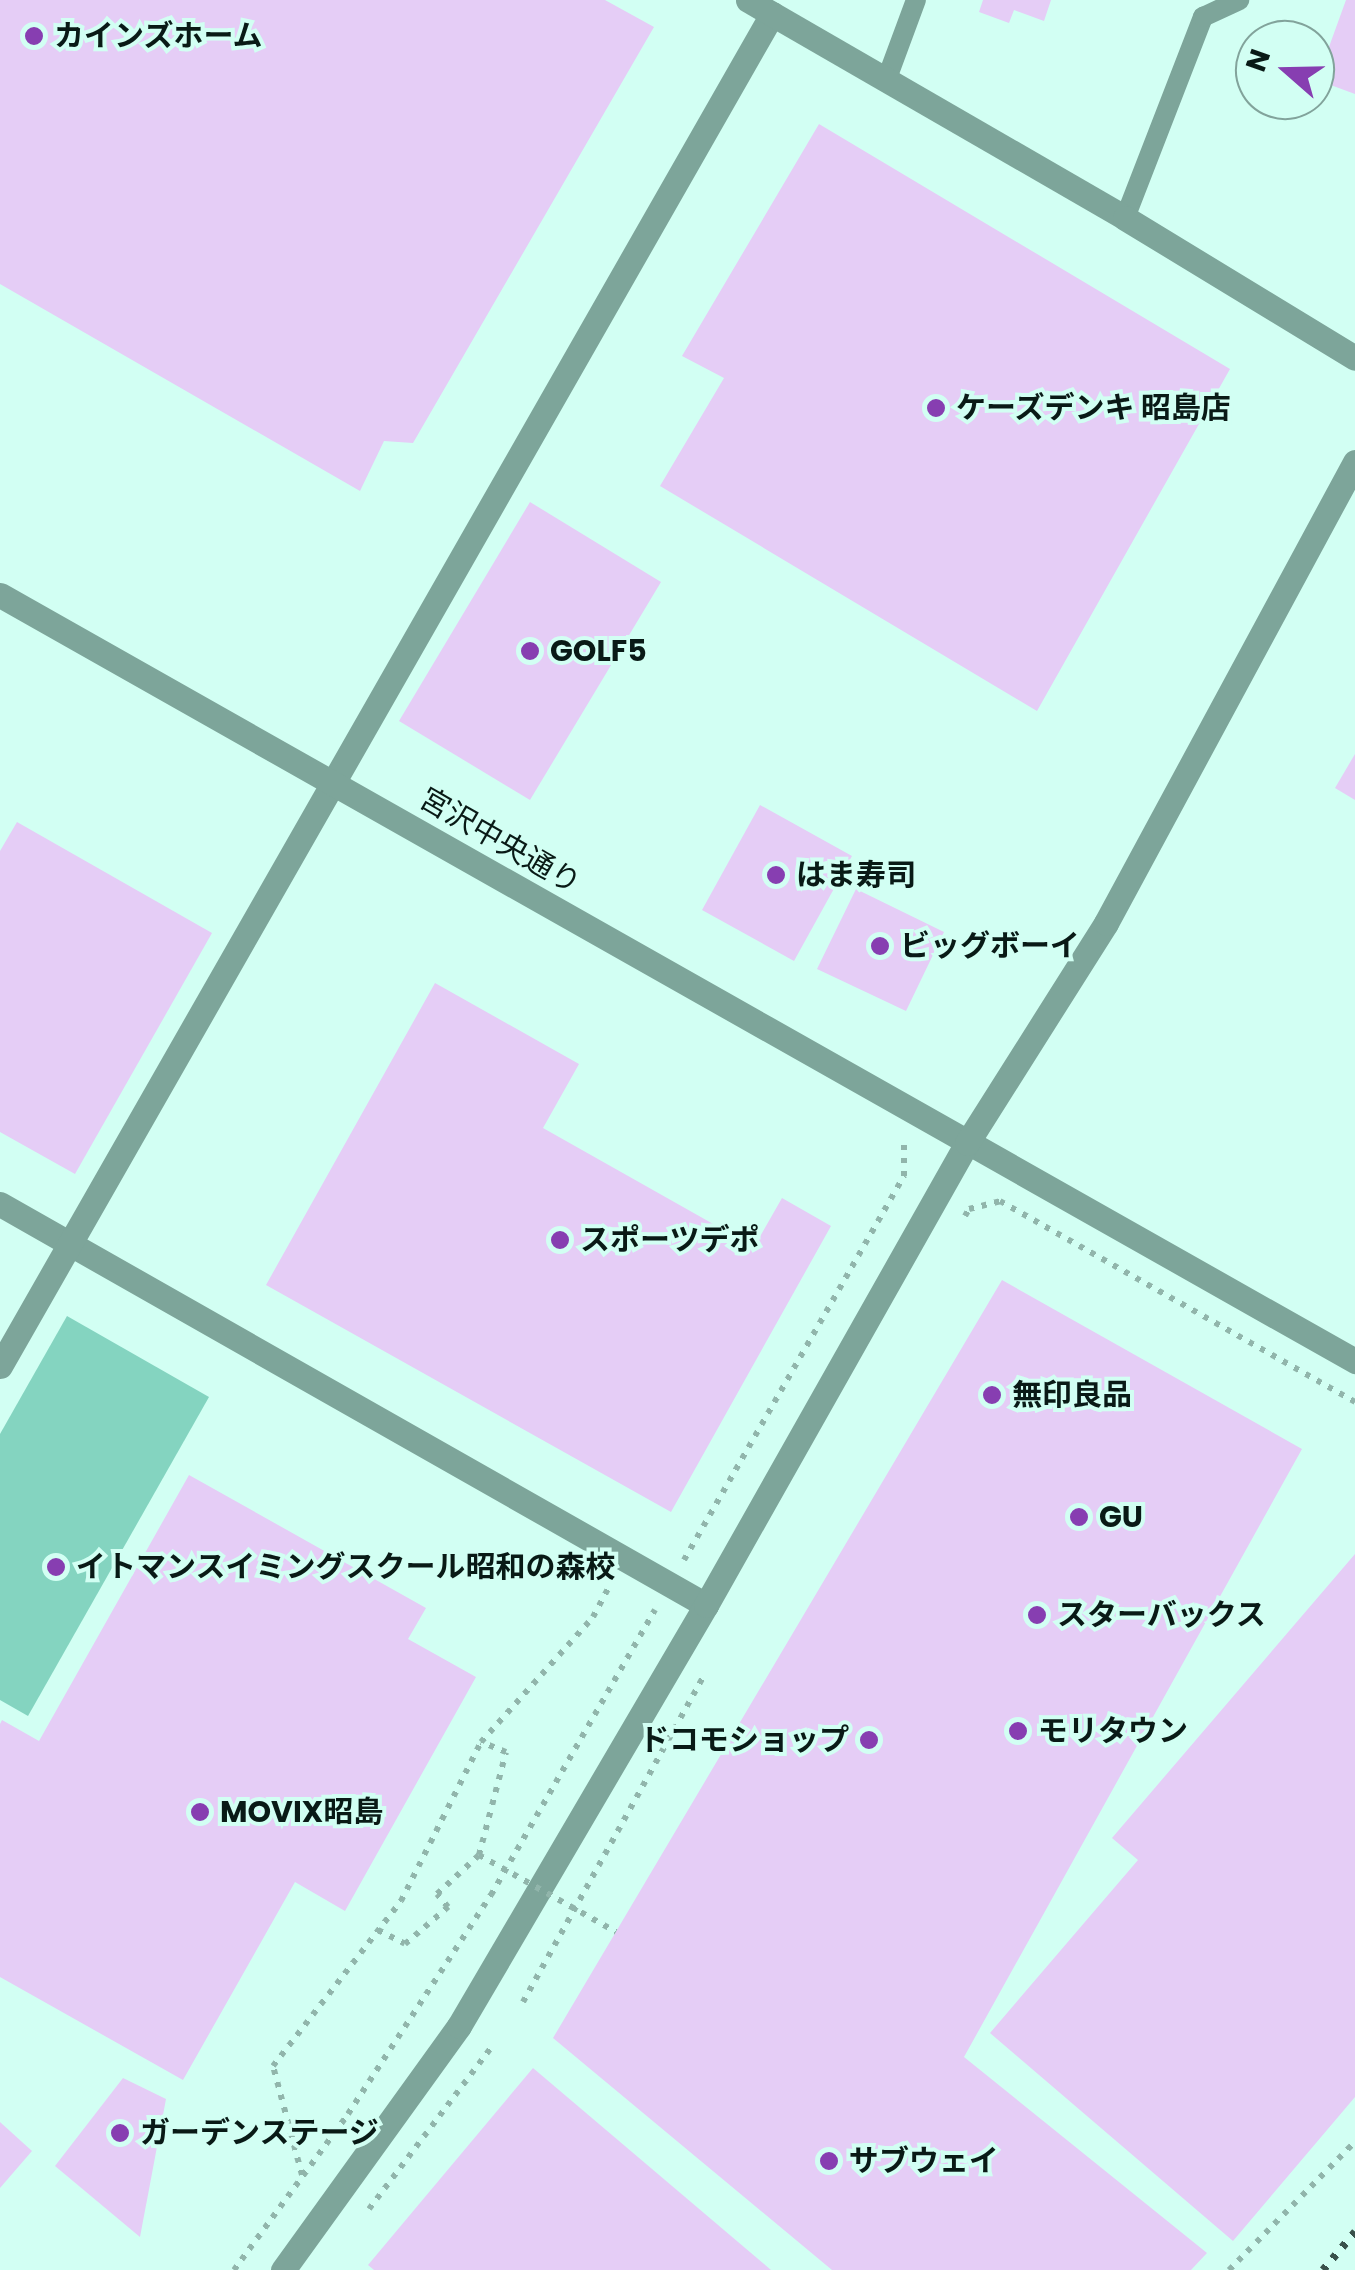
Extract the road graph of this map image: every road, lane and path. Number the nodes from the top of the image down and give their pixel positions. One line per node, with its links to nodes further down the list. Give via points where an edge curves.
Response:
1 (748, 0): 4 (street)
2 (916, 0): 5 (lane)
3 (1239, 0): 6 (lane, via 1203,17)
4 (772, 14): 5 (street); 10 (street)
5 (886, 82): 6 (street)
6 (1126, 218): 7 (street)
7 (1355, 358)
8 (1355, 462): 12 (street, via 1106,923)
9 (0, 595): 10 (street, 宮沢中央通り)
10 (333, 784): 12 (street, 宮沢中央通り); 15 (street)
11 (889, 1134): 20 (path, via 906,1144 904,1176)
12 (968, 1143): 16 (street, 宮沢中央通り); 21 (street)
13 (0, 1204): 15 (street)
14 (959, 1226): 18 (path, via 969,1209 1000,1201)
15 (72, 1244): 17 (street); 19 (street)
16 (1355, 1361)
17 (0, 1366)
18 (1355, 1402)
19 (624, 1558): 20 (street); 23 (path, via 593,1616)
20 (670, 1585): 21 (street); 30 (path, via 490,1894)
21 (706, 1605): 33 (street, via 459,2026)
22 (714, 1658): 27 (path)
23 (480, 1742): 24 (path, via 506,1752); 25 (path, via 401,1901)
24 (479, 1855): 25 (path, via 437,1894 448,1906 405,1944); 26 (path, bridge)
25 (378, 1930): 30 (path, via 273,2066)
26 (616, 1932)
27 (524, 2002)
28 (492, 2045): 31 (path)
29 (1355, 2142): 34 (path)
30 (303, 2176): 32 (path)
31 (357, 2225)
32 (234, 2270)
33 (282, 2270)
34 (1229, 2270)

